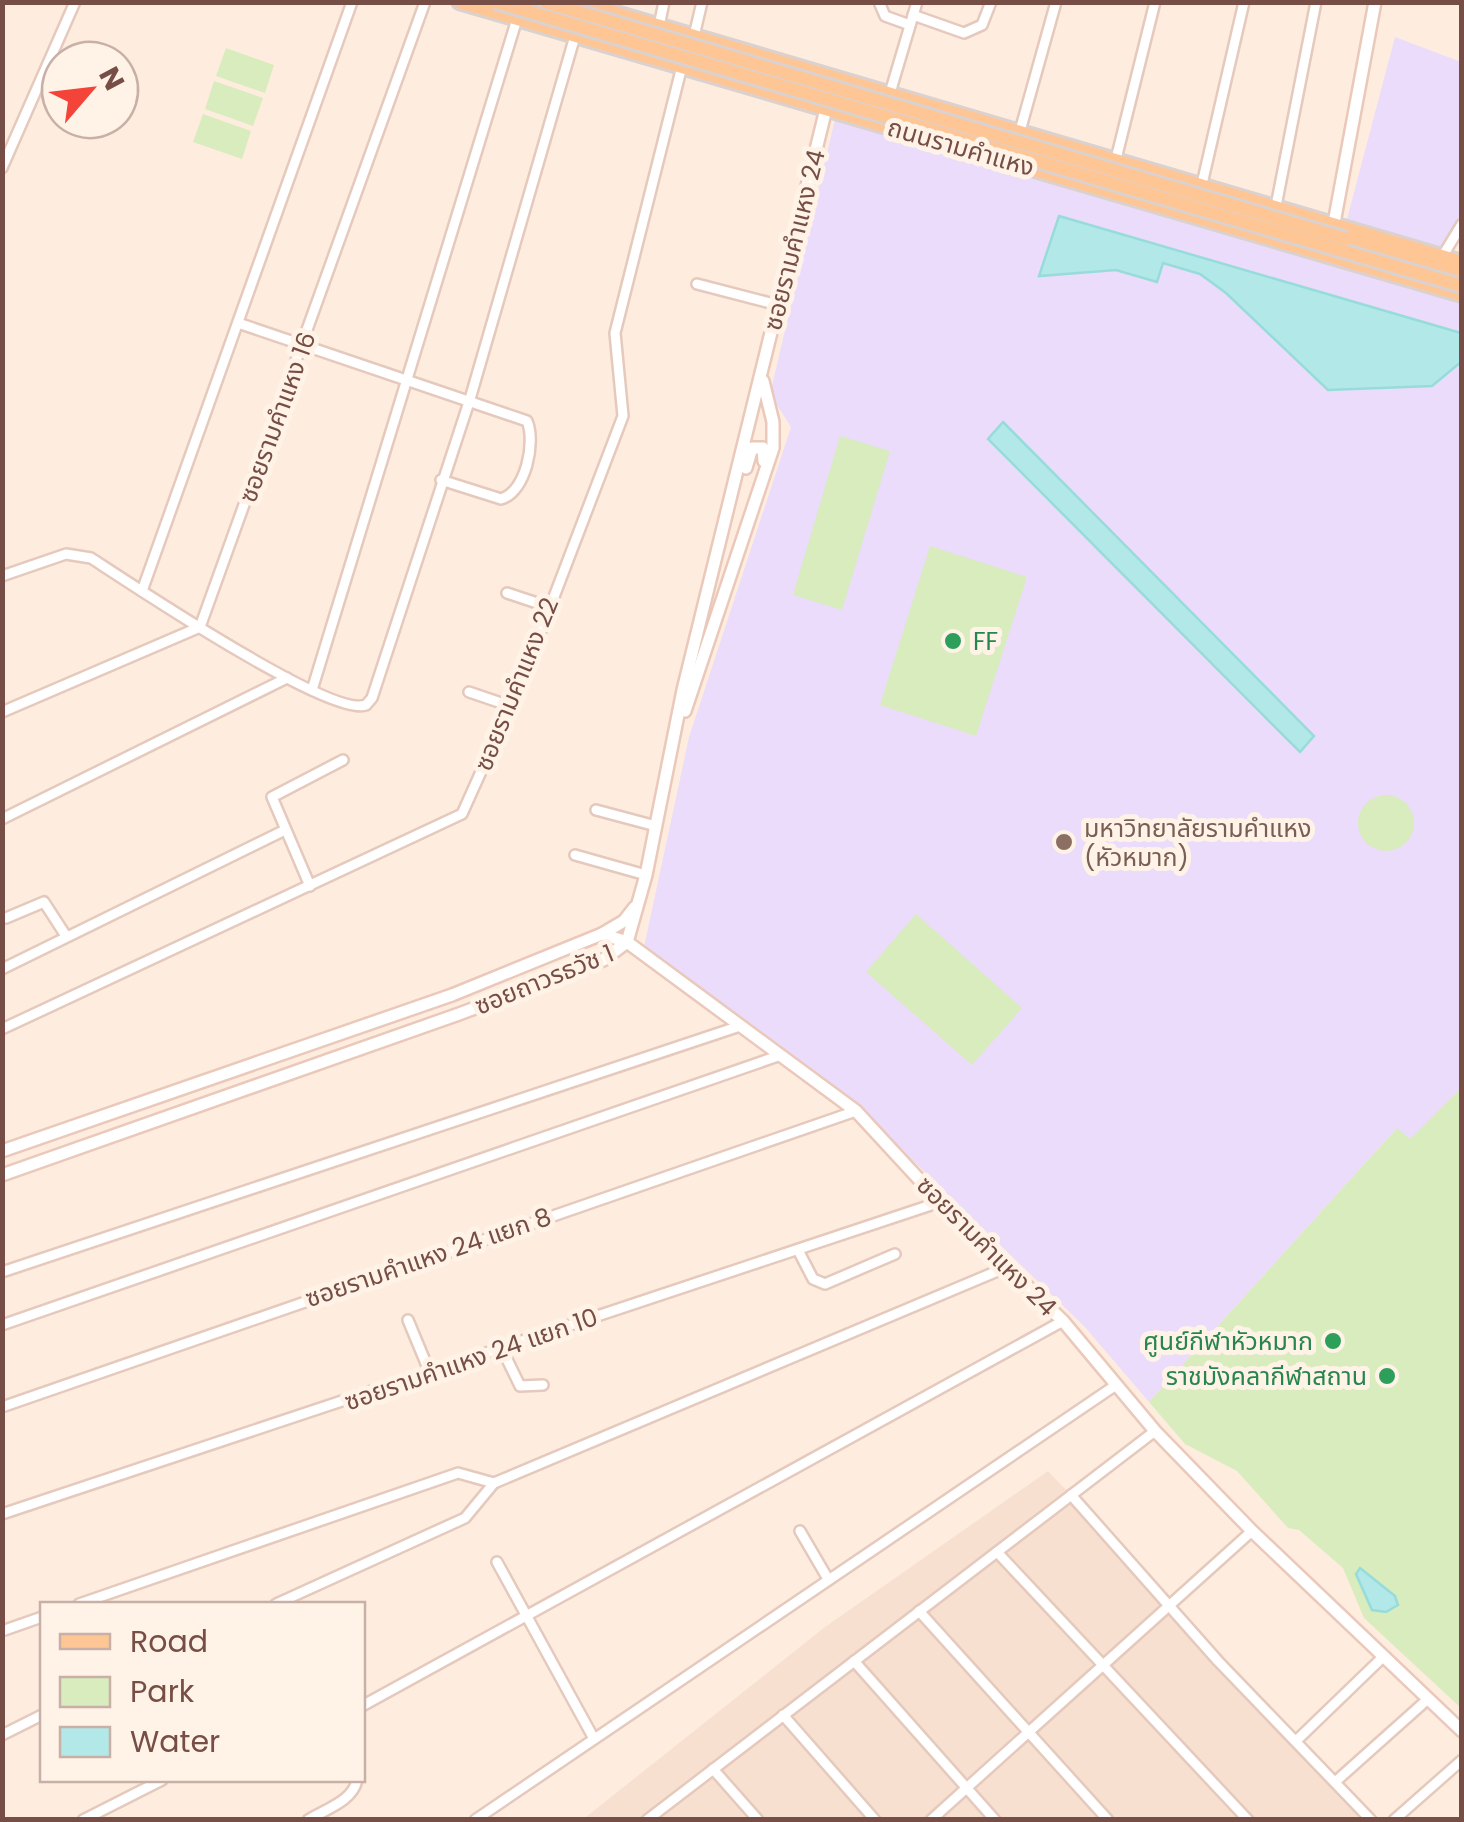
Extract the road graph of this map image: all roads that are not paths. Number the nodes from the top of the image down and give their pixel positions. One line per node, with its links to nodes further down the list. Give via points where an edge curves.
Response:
1 (75, 2): 31 (street)
2 (352, 2): 44 (street)
3 (425, 2): 45 (street, ซอยรามคำแหง 16)
4 (458, 2): 19 (main road, ถนนรามคำแหง)
5 (496, 2): 41 (main road, ถนนรามคำแหง, bridge)
6 (546, 2): 39 (main road, ถนนรามคำแหง, bridge)
7 (579, 2): 18 (main road, ถนนรามคำแหง)
8 (664, 2): 21 (street)
9 (702, 2): 23 (street)
10 (879, 2): 20 (street, via 886,16)
11 (917, 2): 20 (street)
12 (992, 2): 20 (street, via 982,25 964,33)
13 (1056, 2): 29 (street)
14 (1155, 2): 30 (street)
15 (1244, 2): 32 (street)
16 (1316, 2): 33 (street)
17 (1375, 2): 34 (main road)
18 (614, 12): 21 (main road, ถนนรามคำแหง); 24 (main road)
19 (517, 19): 22 (main road, ถนนรามคำแหง); 47 (street)
20 (912, 20): 27 (street)
21 (659, 26): 23 (main road, ถนนรามคำแหง)
22 (575, 36): 24 (main road, ถนนรามคำแหง); 48 (street)
23 (694, 36): 26 (main road, ถนนรามคำแหง)
24 (605, 44): 25 (main road, ถนนรามคำแหง)
25 (682, 66): 28 (main road, ถนนรามคำแหง); 55 (street, ซอยรามคำแหง 22, via 615,333 623,416)
26 (826, 74): 27 (main road, ถนนรามคำแหง); 28 (main road)
27 (890, 93): 29 (main road, ถนนรามคำแหง)
28 (826, 109): 36 (main road, ถนนรามคำแหง); 43 (main road, ซอยรามคำแหง 24)
29 (1020, 131): 30 (main road, ถนนรามคำแหง)
30 (1116, 159): 32 (main road, ถนนรามคำแหง)
31 (2, 168)
32 (1202, 184): 33 (main road, ถนนรามคำแหง)
33 (1276, 206): 34 (main road, ถนนรามคำแหง)
34 (1334, 223): 36 (main road); 37 (main road, ถนนรามคำแหง)
35 (1462, 224): 37 (street)
36 (1327, 256): 42 (main road, ถนนรามคำแหง)
37 (1442, 257): 38 (main road, ถนนรามคำแหง)
38 (1462, 262)
39 (1462, 272)
40 (697, 284): 43 (street)
41 (1462, 286)
42 (1462, 295)
43 (778, 304): 46 (main road, ซอยรามคำแหง 24)
44 (238, 324): 45 (street); 53 (street)
45 (304, 346): 47 (street); 56 (street, ซอยรามคำแหง 16)
46 (762, 372): 49 (main road, ซอยรามคำแหง 24, via 774,436); 51 (main road, ซอยรามคำแหง 24)
47 (404, 379): 48 (street); 58 (street)
48 (470, 399): 50 (street); 50 (street, via 527,421 530,446 516,490 501,499)
49 (762, 475): 51 (main road, via 766,452 752,448); 62 (main road, ซอยรามคำแหง 24)
50 (442, 480): 58 (street, via 372,698 359,708)
51 (720, 537): 62 (main road, ซอยรามคำแหง 24)
52 (2, 576): 53 (street, via 78,554)
53 (142, 591): 56 (street)
54 (507, 593): 55 (street)
55 (549, 607): 60 (street, ซอยรามคำแหง 22)
56 (200, 628): 57 (street); 61 (street)
57 (288, 678): 58 (street); 65 (street)
58 (312, 690)
59 (469, 692): 60 (street)
60 (510, 706): 70 (street, ซอยรามคำแหง 22, via 462,814)
61 (2, 712)
62 (672, 742): 66 (main road, ซอยรามคำแหง 24)
63 (342, 760): 67 (street, via 272,797)
64 (596, 810): 66 (street)
65 (2, 819)
66 (656, 826): 69 (main road, ซอยรามคำแหง 24)
67 (283, 830): 70 (street); 74 (street)
68 (575, 855): 69 (street)
69 (646, 875): 71 (main road, ซอยรามคำแหง 24)
70 (310, 886): 82 (street, ซอยรามคำแหง 22)
71 (640, 900): 73 (main road); 75 (main road, ซอยรามคำแหง 24); 76 (main road)
72 (6, 918): 74 (street, via 44,902)
73 (602, 934): 75 (main road, ซอยถาวรธวัช 1); 79 (main road, ซอยถาวรธวัช 1)
74 (66, 936): 78 (street)
75 (627, 942): 76 (main road, ซอยรามคำแหง 24); 77 (main road, ซอยถาวรธวัช 1)
76 (642, 957): 77 (main road); 81 (main road, ซอยรามคำแหง 24)
77 (603, 960): 80 (main road, ซอยถาวรธวัช 1)
78 (2, 968)
79 (452, 995): 80 (main road, via 465,1005); 85 (main road, ซอยถาวรธวัช 1)
80 (459, 1014): 86 (main road, ซอยถาวรธวัช 1)
81 (737, 1027): 83 (main road, ซอยรามคำแหง 24); 91 (street)
82 (2, 1029)
83 (782, 1054): 84 (main road, ซอยรามคำแหง 24); 94 (street)
84 (856, 1112): 87 (main road, ซอยรามคำแหง 24); 99 (street, ซอยรามคำแหง 24 แยก 8)
85 (2, 1151)
86 (2, 1175)
87 (940, 1202): 88 (street, ซอยรามคำแหง 24 แยก 10); 90 (main road, ซอยรามคำแหง 24)
88 (798, 1250): 89 (street, via 813,1279 824,1284); 95 (street, ซอยรามคำแหง 24 แยก 10)
89 (895, 1254)
90 (1007, 1267): 93 (main road, ซอยรามคำแหง 24); 101 (street)
91 (2, 1272)
92 (408, 1320): 96 (street)
93 (1063, 1320): 97 (main road, ซอยรามคำแหง 24); 114 (street)
94 (2, 1325)
95 (502, 1349): 96 (street, ซอยรามคำแหง 24 แยก 10); 98 (street, via 520,1386)
96 (430, 1373): 103 (street, ซอยรามคำแหง 24 แยก 10)
97 (1116, 1385): 100 (main road, ซอยรามคำแหง 24); 108 (street)
98 (543, 1386)
99 (2, 1408)
100 (1155, 1430): 102 (street); 105 (main road, ซอยรามคำแหง 24)
101 (494, 1483): 109 (street, via 450,1475); 110 (street, via 465,1518)
102 (1071, 1495): 106 (street); 111 (street)
103 (2, 1514)
104 (800, 1531): 108 (street)
105 (1252, 1531): 111 (street); 116 (main road, ซอยรามคำแหง 24)
106 (997, 1552): 112 (street); 118 (street)
107 (497, 1562): 114 (street)
108 (828, 1578): 126 (street)
109 (84, 1602)
110 (280, 1602)
111 (1170, 1605): 118 (street); 127 (street)
112 (920, 1611): 117 (street); 124 (street)
113 (40, 1618): 115 (street)
114 (524, 1618): 120 (street); 126 (street)
115 (2, 1631)
116 (1384, 1656): 119 (main road, ซอยรามคำแหง 24); 127 (street)
117 (854, 1661): 122 (street); 133 (street)
118 (1104, 1664): 124 (street); 143 (street)
119 (1428, 1699): 123 (main road, ซอยรามคำแหง 24); 132 (street)
120 (365, 1704)
121 (40, 1716): 125 (street)
122 (783, 1716): 129 (street); 139 (street)
123 (1462, 1731)
124 (1028, 1733): 133 (street); 142 (street)
125 (2, 1735)
126 (592, 1737): 136 (street)
127 (1296, 1742): 132 (street)
128 (1462, 1760): 145 (street)
129 (713, 1769): 137 (street); 138 (street)
130 (158, 1782): 134 (street)
131 (357, 1782): 135 (street, via 346,1798)
132 (1335, 1782): 144 (street)
133 (966, 1788): 140 (street); 141 (street)
134 (83, 1820)
135 (308, 1820)
136 (475, 1820)
137 (647, 1820)
138 (758, 1820)
139 (875, 1820)
140 (931, 1820)
141 (995, 1820)
142 (1108, 1820)
143 (1248, 1820)
144 (1371, 1820)
145 (1394, 1820)

